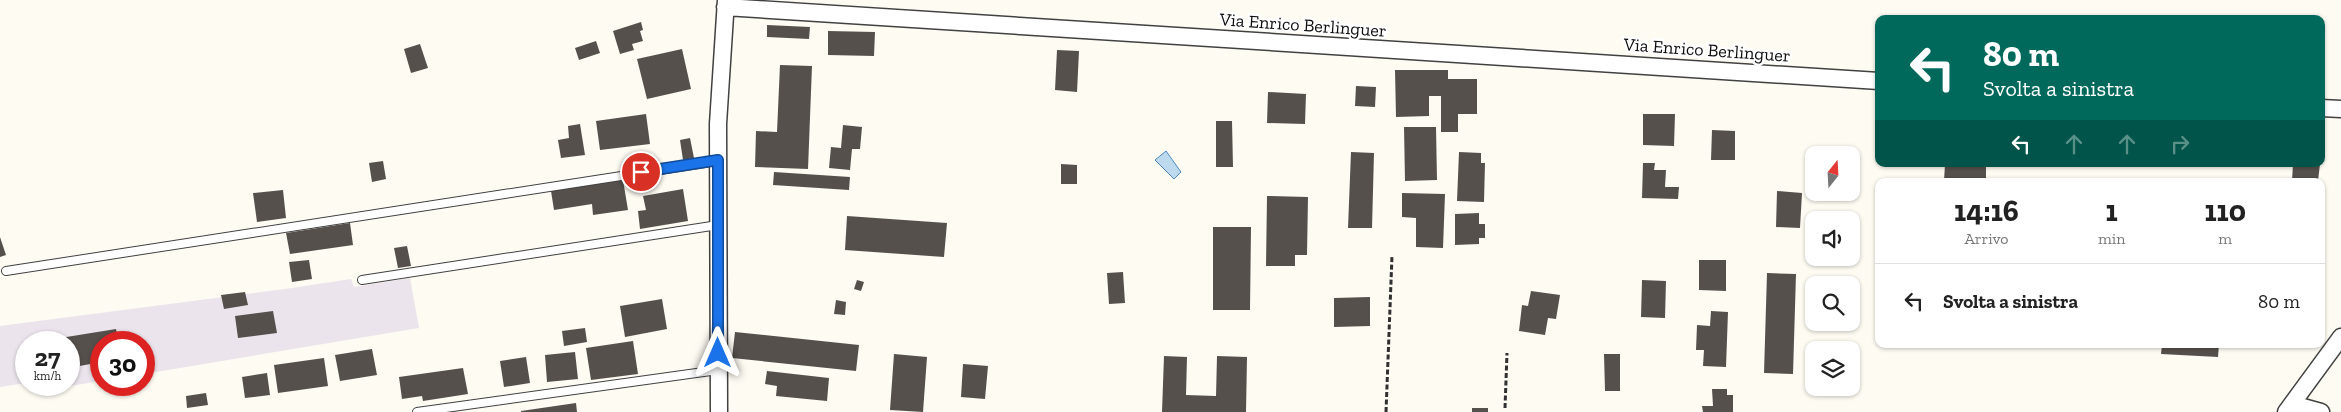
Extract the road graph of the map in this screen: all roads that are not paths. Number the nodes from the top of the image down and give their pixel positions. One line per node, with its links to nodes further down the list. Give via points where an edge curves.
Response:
1 (725, 3): 2 (street, Via Enrico Berlinguer); 5 (street)
2 (1875, 81)
3 (2325, 108): 4 (street)
4 (2341, 109)
5 (718, 160): 6 (street); 7 (lane)
6 (718, 225): 8 (lane); 10 (street)
7 (6, 271)
8 (362, 280)
9 (2341, 337): 11 (street)
10 (718, 370): 12 (lane); 13 (street)
11 (2289, 408): 14 (street)
12 (417, 412)
13 (719, 412)
14 (2321, 412)

